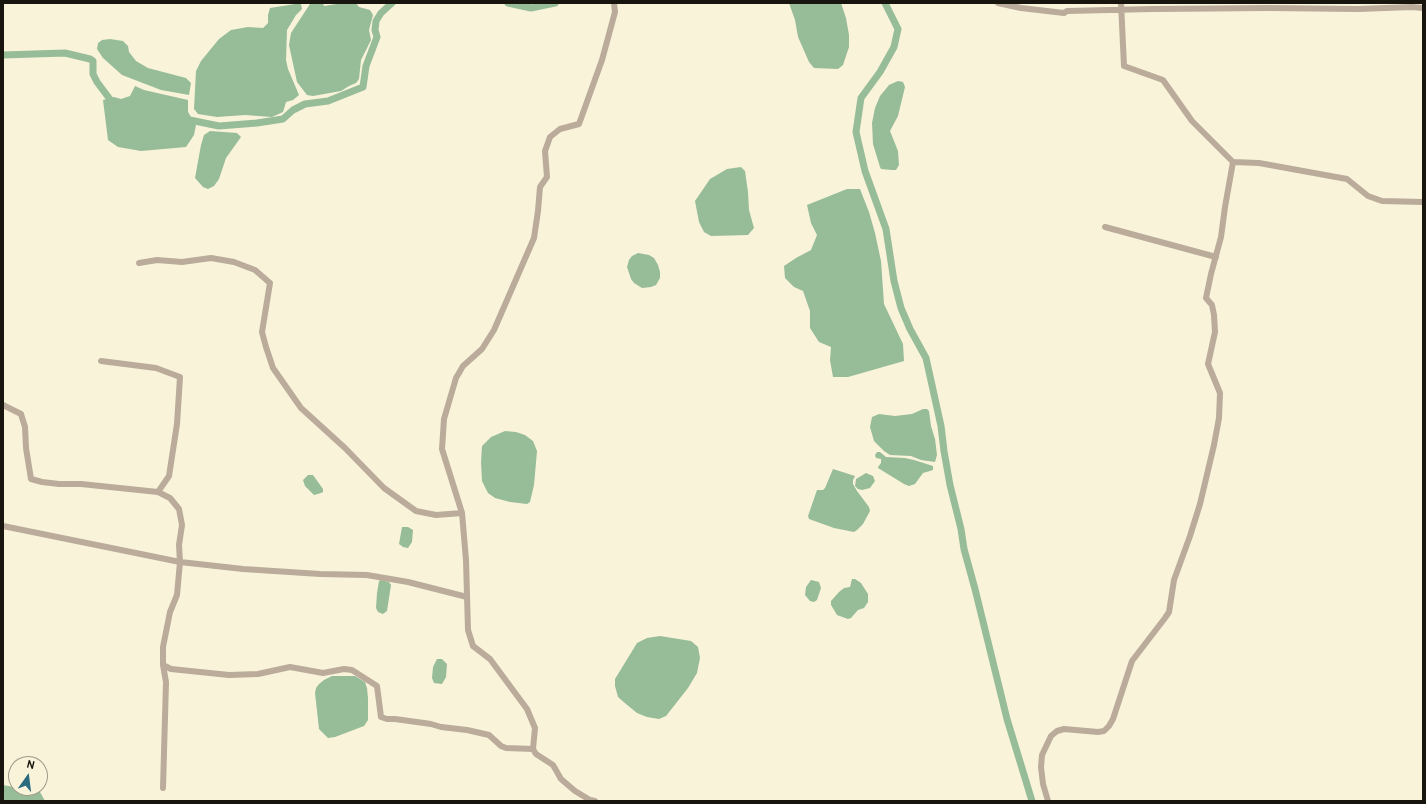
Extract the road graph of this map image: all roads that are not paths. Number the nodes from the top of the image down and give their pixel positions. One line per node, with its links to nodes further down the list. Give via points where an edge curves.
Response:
1 (614, 3): 13 (street, via 615,12 602,60 579,124 560,129 550,137 545,151 547,176 540,187 534,238 494,330 482,349 463,366 456,378 444,418 442,449)
2 (998, 3): 3 (street, via 1064,13)
3 (1121, 6): 4 (street); 5 (street, via 1124,66 1163,80 1192,120)
4 (1423, 8)
5 (1233, 162): 6 (street, via 1259,163 1347,179 1368,196 1382,201); 8 (street)
6 (1423, 202)
7 (1105, 227): 8 (street)
8 (1216, 257): 21 (street, via 1206,298 1212,305 1214,315 1215,332 1208,364 1220,393 1219,418 1200,504 1174,580 1169,612 1132,661 1109,726 1098,732 1064,729 1051,736 1042,755 1041,767)
9 (139, 262): 13 (street, via 182,262 211,258 234,262 255,270 270,283 262,332 273,368 301,408 384,488 416,511 436,515)
10 (101, 361): 12 (street, via 156,368 180,377 170,476)
11 (3, 405): 12 (street, via 21,414 31,479)
12 (158, 492): 15 (street, via 170,498 179,509 182,524)
13 (462, 513): 16 (street)
14 (3, 526): 15 (street)
15 (180, 562): 16 (street, via 243,569 367,575); 17 (street, via 177,595 170,612 162,647)
16 (467, 597): 18 (street, via 468,630 472,646 490,660 527,709 535,728)
17 (163, 665): 18 (street, via 171,669 229,675 258,674 290,667 323,673 352,670 377,686 381,717 482,733 490,735 506,748); 19 (street, via 166,682)
18 (533, 749): 20 (street, via 536,754 553,765 561,779 575,791)
19 (163, 788)
20 (595, 801)
21 (1048, 801)

